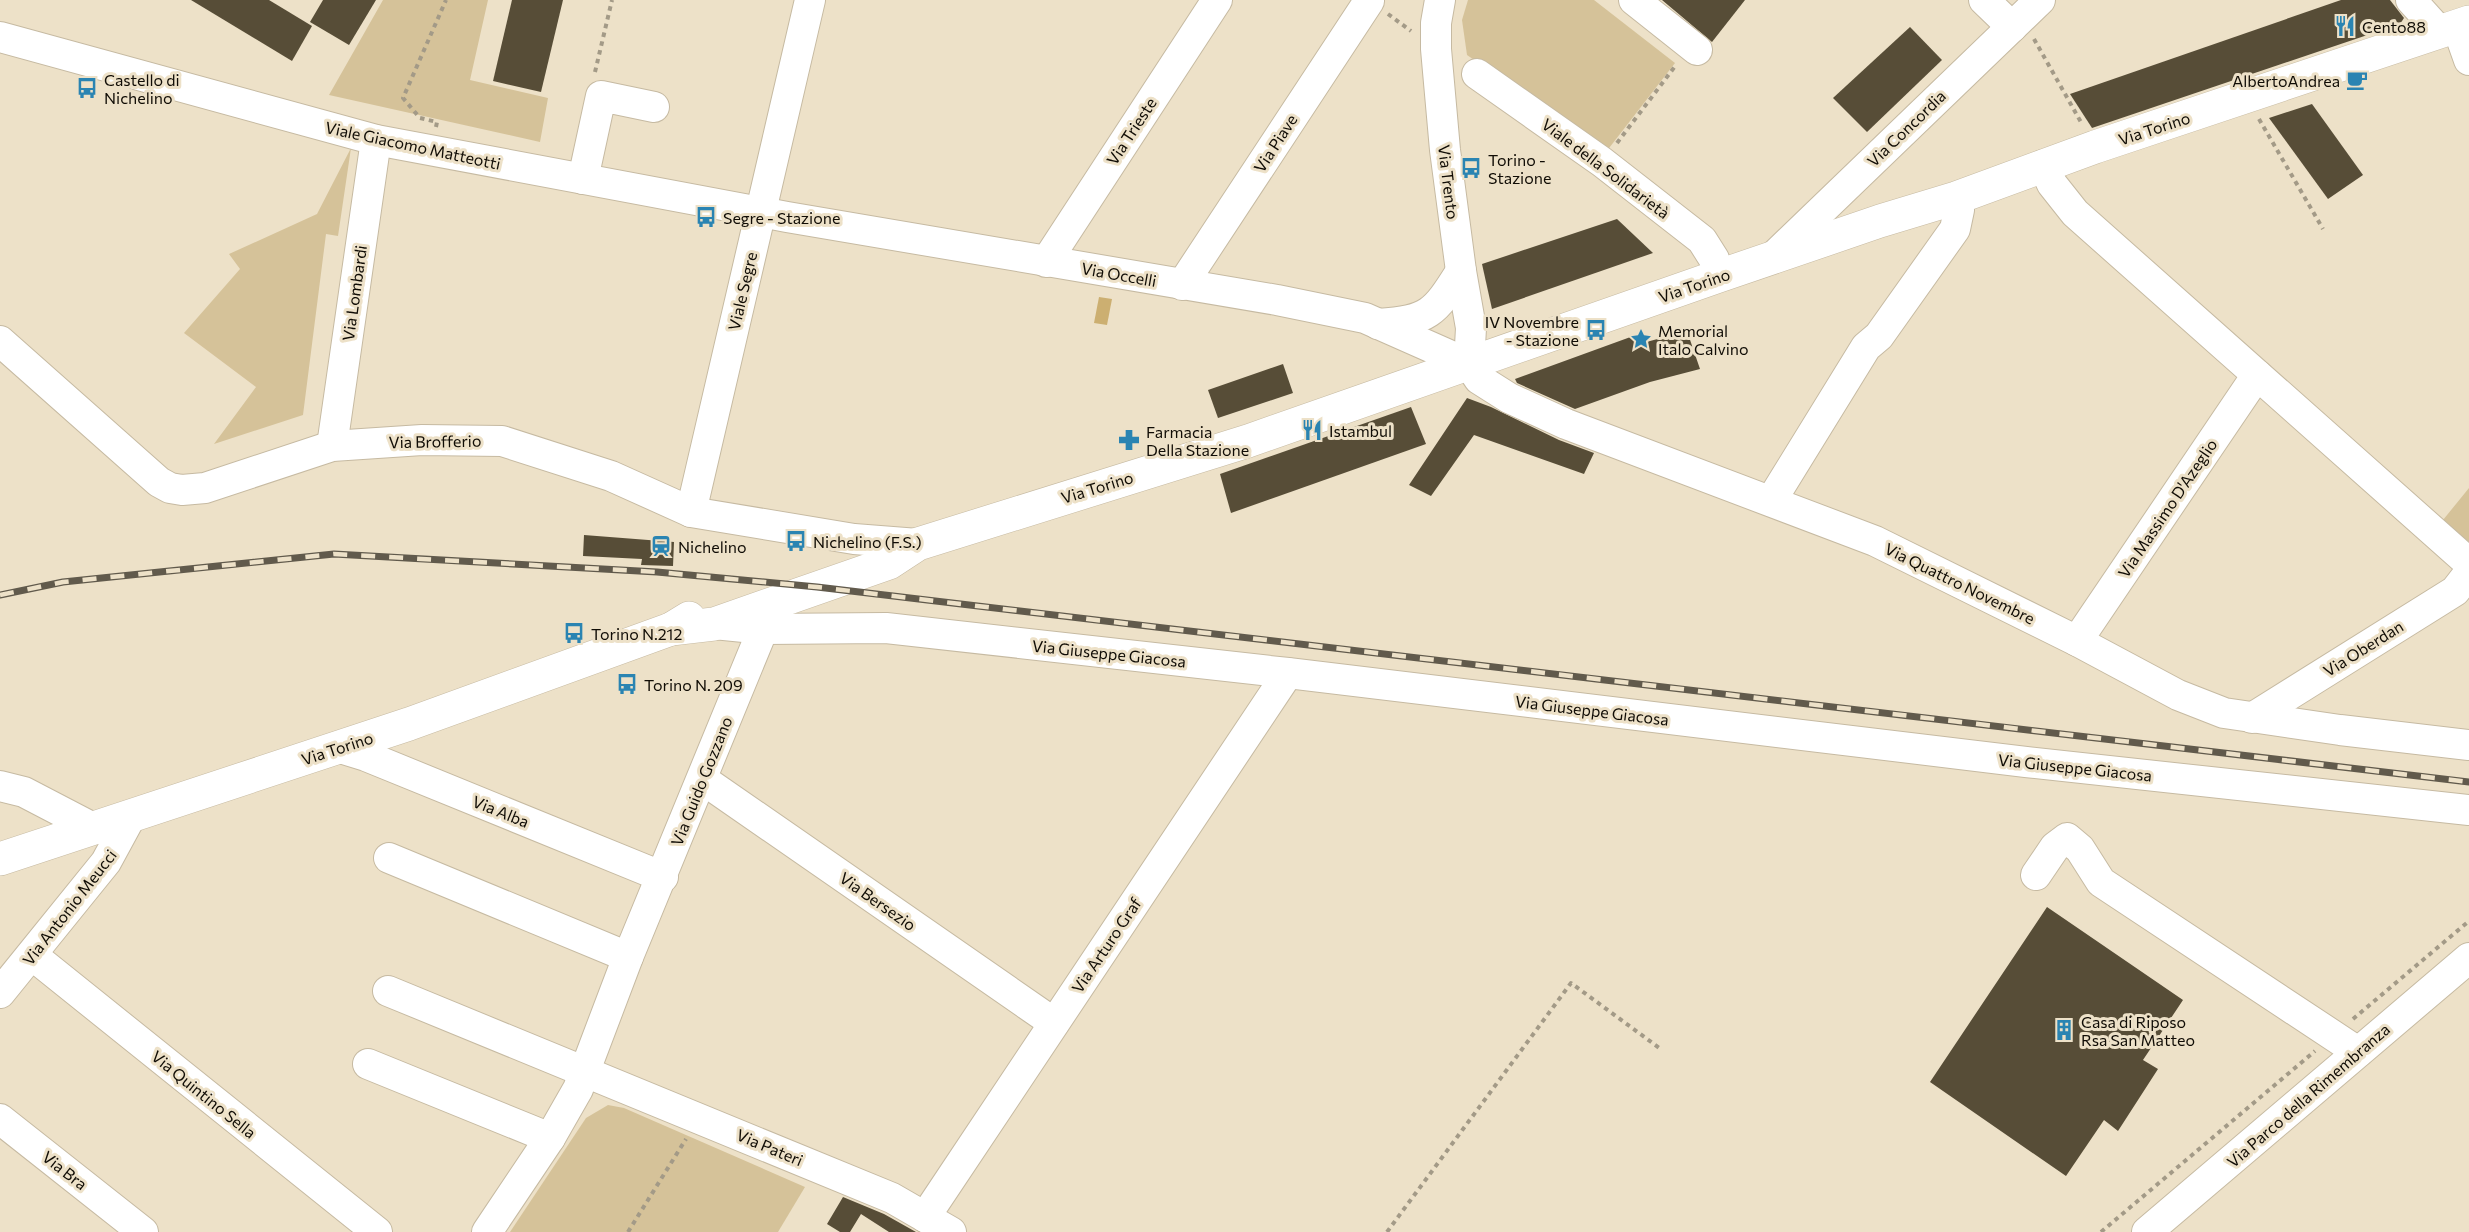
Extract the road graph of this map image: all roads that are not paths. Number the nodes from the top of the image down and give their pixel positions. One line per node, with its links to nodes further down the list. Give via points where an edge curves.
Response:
1 (810, 0): 20 (street, Viale Segre)
2 (1217, 0): 23 (street, Via Trieste)
3 (1440, 0): 24 (street, Via Trento, via 1436,48)
4 (1634, 0): 11 (street)
5 (1984, 0): 8 (street)
6 (2411, 0): 9 (street)
7 (1369, 1): 26 (street, Via Piave)
8 (2025, 15): 18 (street, Via Concordia)
9 (2455, 27): 12 (street); 16 (main road, Via Torino)
10 (0, 37): 15 (street, Viale Giacomo Matteotti)
11 (1694, 48)
12 (2469, 60)
13 (1477, 74): 25 (street, Viale della Solidarietà, via 1602,162 1702,240)
14 (654, 107): 17 (street, via 601,96)
15 (376, 140): 17 (street, Viale Giacomo Matteotti); 31 (street, Via Lombardi)
16 (2043, 165): 19 (main road, Via Torino); 30 (street, via 2052,184 2075,213)
17 (583, 178): 20 (street, Viale Giacomo Matteotti)
18 (1842, 190): 21 (street); 22 (street, Via Concordia)
19 (1956, 198): 21 (main road, Via Torino); 32 (street, via 1959,210 1955,229 1879,336 1866,347)
20 (761, 212): 23 (street, Via Occelli); 33 (street, Viale Segre)
21 (1867, 225): 22 (main road, Via Torino)
22 (1772, 258): 25 (main road, Via Torino)
23 (1046, 262): 26 (street, Via Occelli)
24 (1461, 271): 27 (street, via 1442,302 1421,318); 29 (street, Via Trento, via 1471,328)
25 (1719, 276): 29 (main road, Via Torino)
26 (1182, 285): 27 (street, Via Occelli, via 1277,300)
27 (1378, 324): 29 (street, Via Occelli)
28 (0, 341): 31 (street, Via Brofferio, via 170,488 206,488)
29 (1469, 364): 32 (street, Via Quattro Novembre, via 1479,379 1537,411); 35 (main road, Via Torino, via 1248,441)
30 (2257, 375): 36 (street); 40 (street, Via Massimo D'Azeglio)
31 (332, 446): 33 (street, Via Brofferio, via 423,440 502,441 611,476)
32 (1771, 501): 40 (street, Via Quattro Novembre, via 1875,541)
33 (691, 512): 34 (street, Via Brofferio)
34 (861, 544): 35 (main road, Via Torino); 39 (main road, Via Torino, via 707,607)
35 (918, 544): 38 (main road, Via Torino, via 890,563)
36 (2469, 563)
37 (2469, 573): 42 (street, Via Oberdan, via 2456,591)
38 (768, 617): 39 (main road, Via Torino); 41 (street, Via Giuseppe Giacosa); 45 (street, Via Guido Gozzano)
39 (671, 628): 44 (main road, Via Torino)
40 (2077, 641): 42 (street, Via Quattro Novembre, via 2178,695 2224,713)
41 (1288, 673): 47 (street, Via Giuseppe Giacosa, via 2026,762); 59 (street, Via Arturo Graf)
42 (2252, 718): 43 (street, Via Quattro Novembre)
43 (2469, 746)
44 (337, 747): 48 (main road, Via Torino); 53 (street, Via Alba)
45 (702, 779): 53 (street, Via Guido Gozzano); 59 (street, Via Bersezio)
46 (0, 786): 49 (street, via 24,792)
47 (2469, 810)
48 (131, 816): 49 (main road, Via Torino); 54 (street, Via Antonio Meucci, via 106,862)
49 (95, 829): 51 (main road, Via Torino)
50 (389, 858): 55 (street)
51 (0, 859)
52 (2036, 875): 60 (street, via 2055,846 2067,838 2080,849 2101,882)
53 (663, 877): 55 (street, Via Guido Gozzano)
54 (32, 955): 58 (street, Via Antonio Meucci); 67 (street, Via Quintino Sella)
55 (628, 957): 62 (street, Via Guido Gozzano)
56 (2469, 958): 60 (street, Via Parco della Rimembranza)
57 (388, 991): 62 (street)
58 (0, 993)
59 (1054, 1023): 65 (street, Via Arturo Graf)
60 (2358, 1052): 70 (street, Via Parco della Rimembranza)
61 (368, 1064): 64 (street)
62 (584, 1073): 64 (street, Via Guido Gozzano); 65 (street, Via Pateri, via 892,1198)
63 (0, 1119): 66 (street, Via Bra)
64 (550, 1138): 68 (street, Via Guido Gozzano)
65 (925, 1216): 69 (street, Via Pateri)
66 (132, 1228)
67 (377, 1232)
68 (487, 1232)
69 (951, 1232)
70 (2147, 1232)

